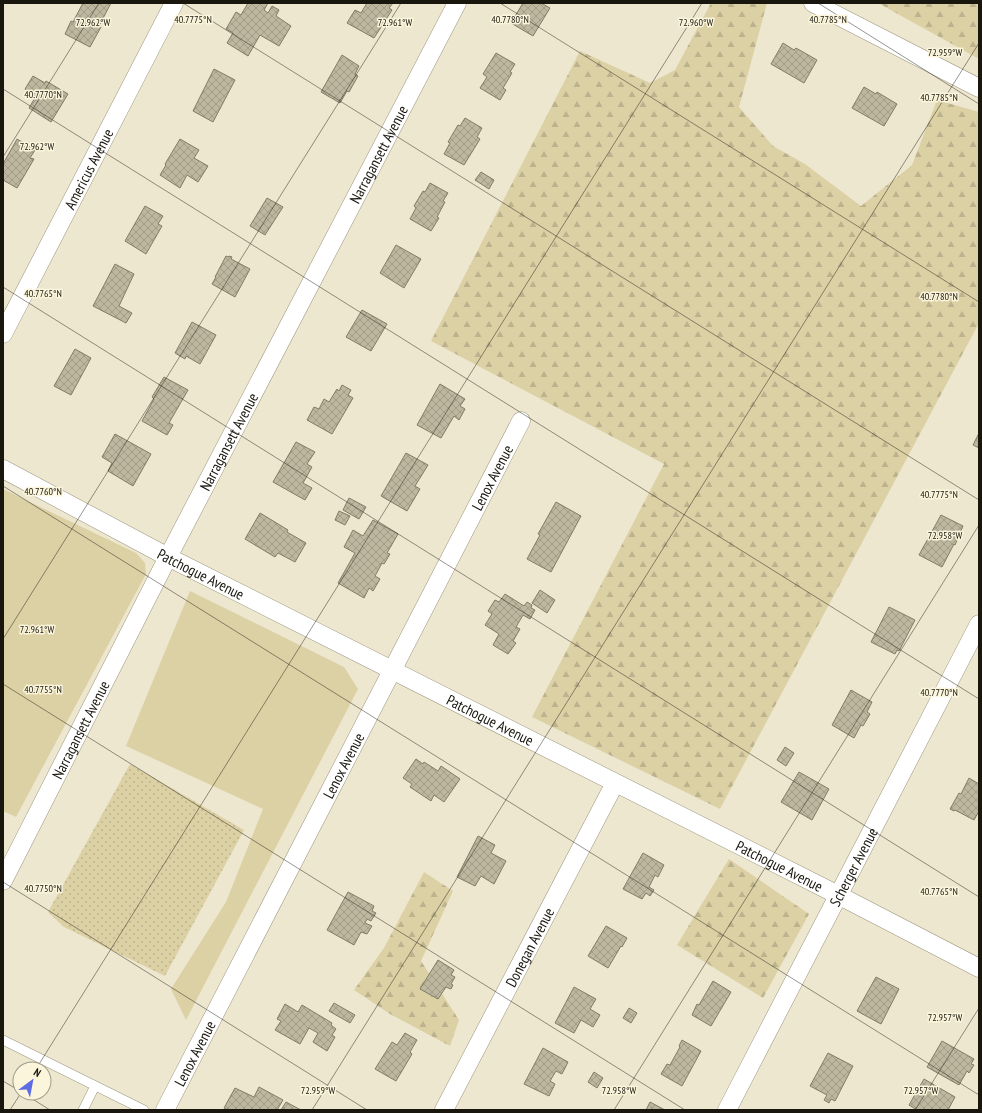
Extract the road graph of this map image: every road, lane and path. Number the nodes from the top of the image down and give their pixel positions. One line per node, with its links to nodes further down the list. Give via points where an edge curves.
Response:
1 (174, 3): 5 (street, Americus Avenue)
2 (457, 3): 8 (street, Narragansett Avenue)
3 (813, 3): 4 (street)
4 (979, 88)
5 (3, 334)
6 (521, 421): 10 (street, Lenox Avenue)
7 (3, 469): 8 (street, Patchogue Avenue)
8 (168, 557): 10 (street, Patchogue Avenue); 12 (street, Narragansett Avenue)
9 (979, 624): 13 (street, Scherger Avenue)
10 (391, 670): 11 (street, Patchogue Avenue); 19 (street, Lenox Avenue)
11 (615, 783): 13 (street, Patchogue Avenue); 20 (street, Donegan Avenue)
12 (3, 881)
13 (838, 895): 14 (street, Patchogue Avenue); 21 (street, Scherger Avenue)
14 (979, 968)
15 (4, 1042): 16 (lane)
16 (95, 1086): 17 (lane); 18 (lane)
17 (83, 1110)
18 (144, 1110)
19 (165, 1110)
20 (444, 1110)
21 (727, 1110)

